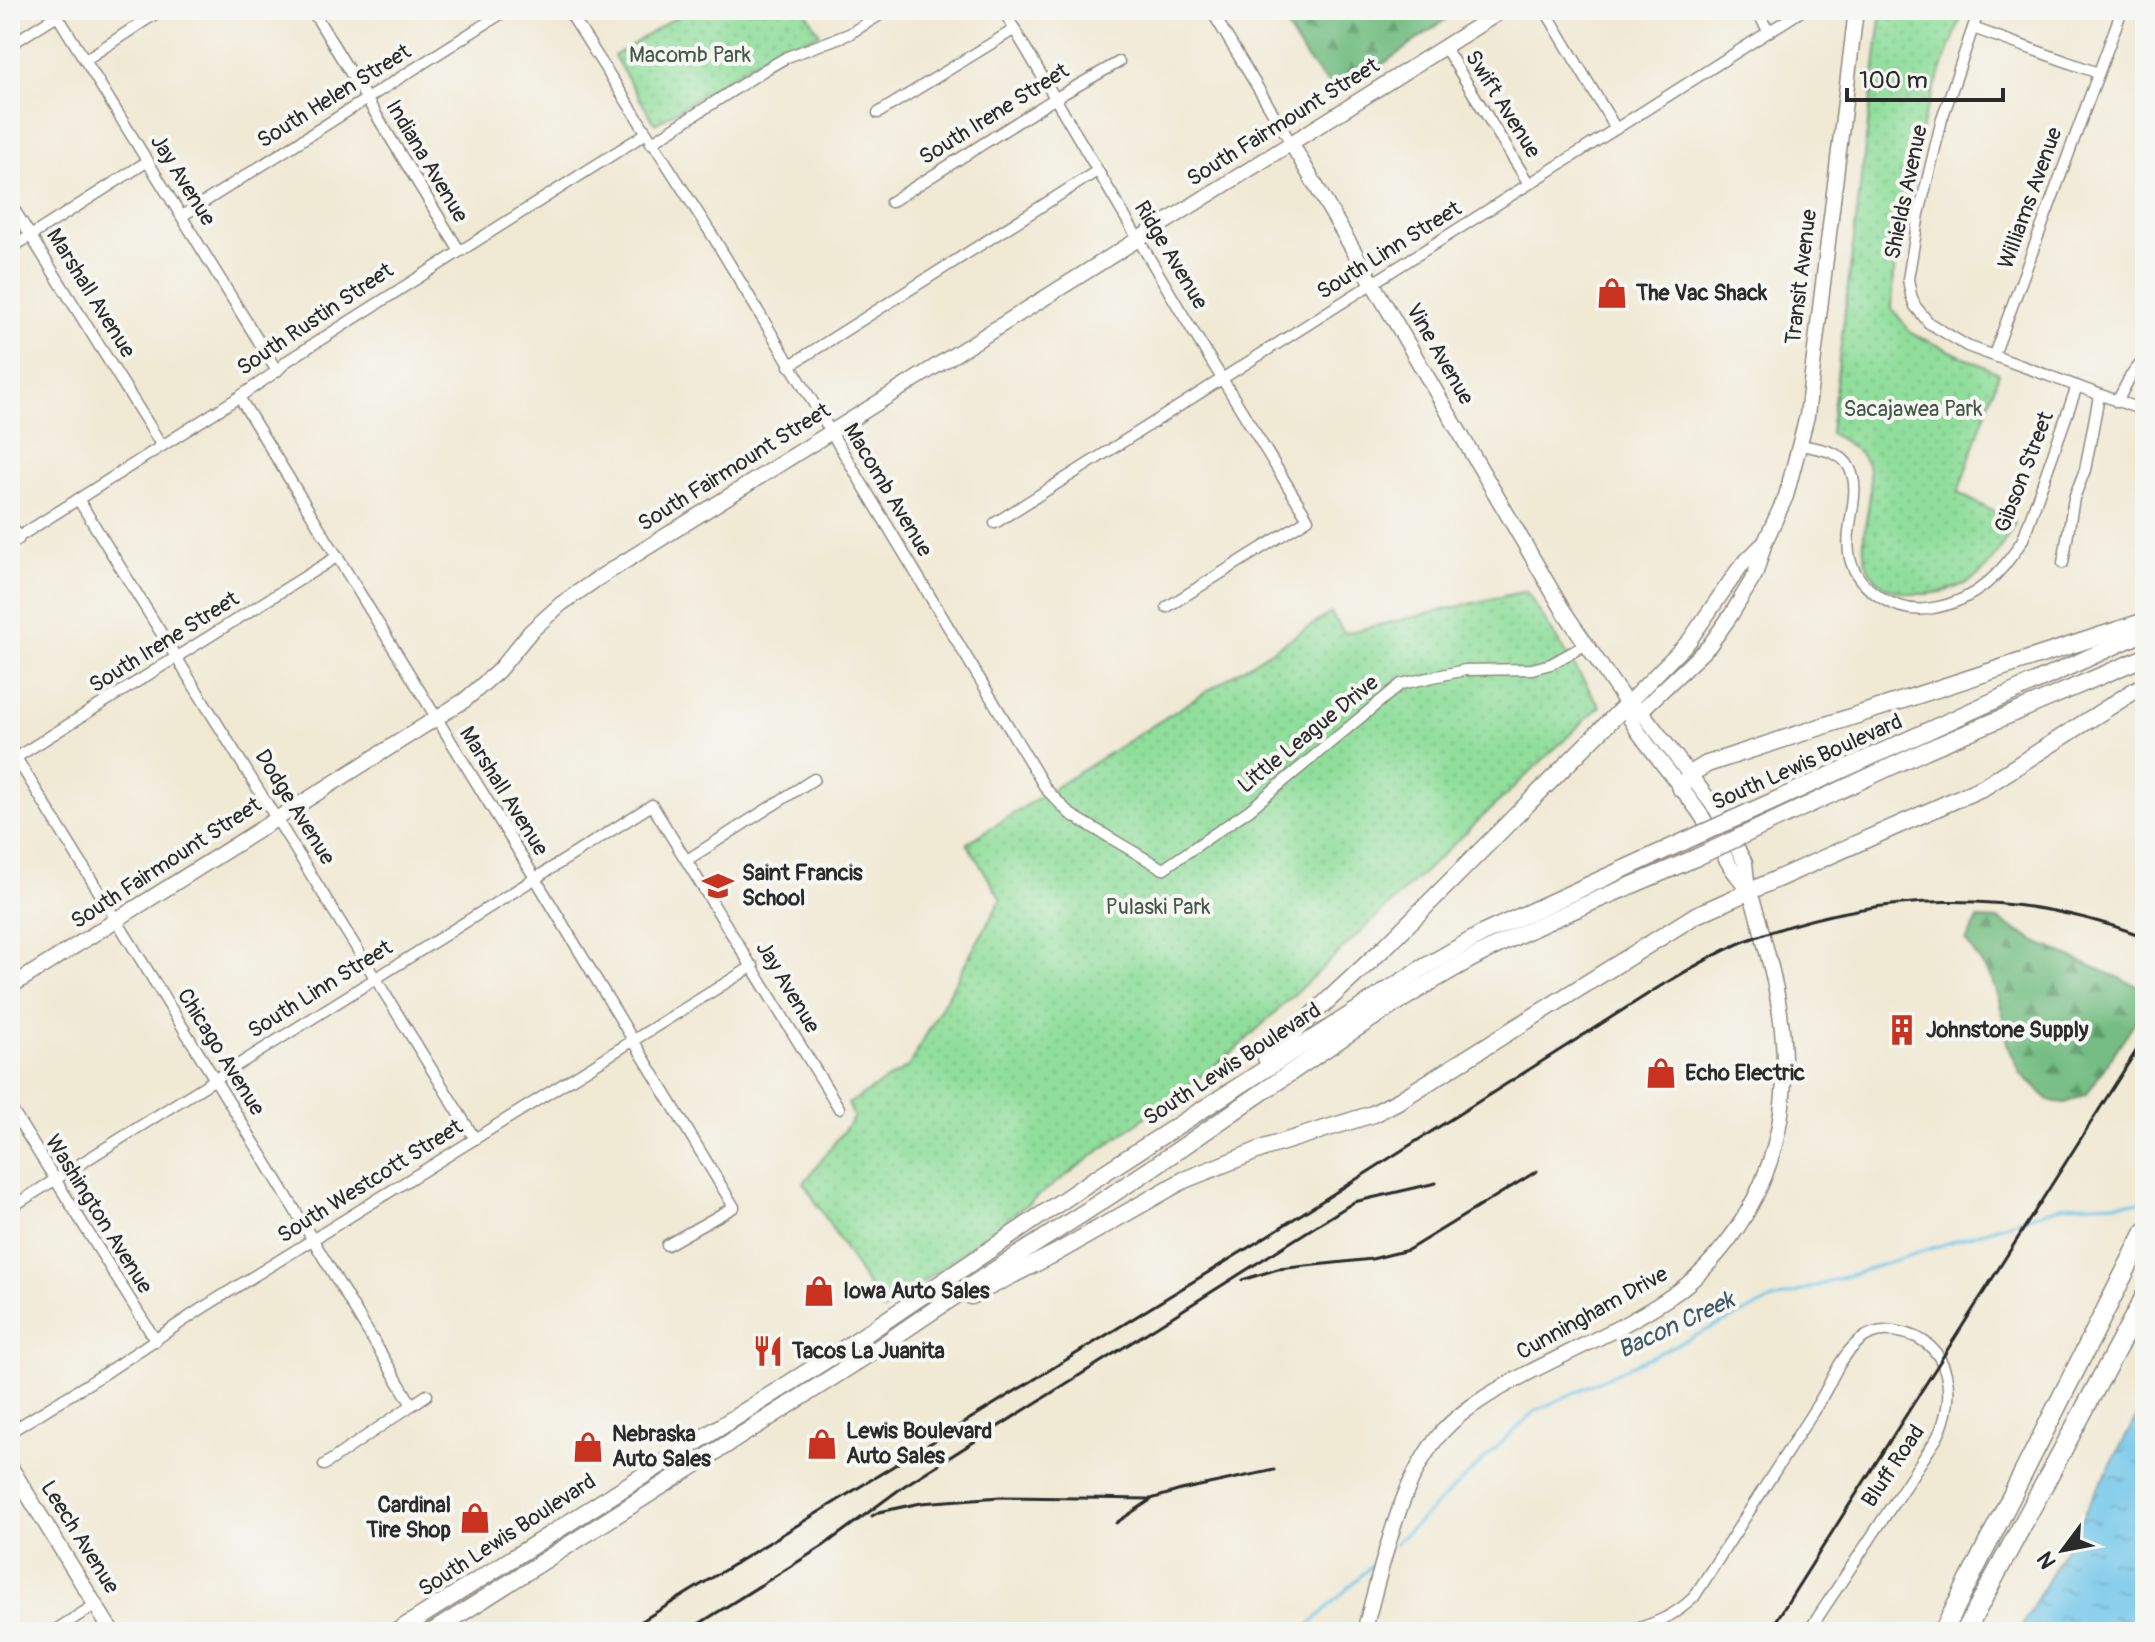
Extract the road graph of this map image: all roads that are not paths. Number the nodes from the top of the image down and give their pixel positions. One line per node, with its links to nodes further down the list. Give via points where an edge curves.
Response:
1 (161, 10): 21 (street)
2 (312, 10): 24 (street, Indiana Avenue)
3 (507, 10): 24 (street, South Helen Street)
4 (568, 10): 28 (street, Macomb Avenue)
5 (888, 10): 28 (street, South Rustin Street, via 849,34 787,57)
6 (1003, 10): 17 (street, Ridge Avenue)
7 (1211, 10): 29 (street, Vine Avenue)
8 (1503, 10): 20 (street, South Fairmount Street)
9 (1545, 10): 27 (street)
10 (1756, 10): 18 (street)
11 (1803, 10): 18 (street, South Linn Street)
12 (1856, 10): 52 (street, Transit Avenue)
13 (1979, 10): 16 (street, Shields Avenue)
14 (2122, 10): 23 (street, Williams Avenue)
15 (56, 12): 19 (street); 21 (street, Jay Avenue)
16 (1973, 28): 23 (street); 41 (street, Shields Avenue, via 1942,119 1908,279 1915,306 1929,323)
17 (1015, 29): 25 (street, Ridge Avenue); 26 (street)
18 (1769, 32): 27 (street, South Linn Street)
19 (10, 45)
20 (1444, 46): 29 (street, South Fairmount Street); 32 (street, Swift Avenue)
21 (85, 60): 30 (street, Jay Avenue)
22 (1119, 62): 25 (street, South Irene Street)
23 (2098, 73): 41 (street, Williams Avenue)
24 (367, 99): 35 (street, South Helen Street); 39 (street, Indiana Avenue)
25 (1054, 99): 31 (street, Ridge Avenue); 33 (street, South Irene Street)
26 (878, 113)
27 (1616, 129): 32 (street, South Linn Street)
28 (648, 138): 39 (street, South Rustin Street); 43 (street, Macomb Avenue)
29 (1291, 143): 37 (street, South Fairmount Street); 40 (street, Vine Avenue)
30 (148, 161): 35 (street, Jay Avenue); 36 (street)
31 (1097, 171): 37 (street, Ridge Avenue); 43 (street)
32 (1529, 184): 40 (street, South Linn Street)
33 (891, 202)
34 (10, 203): 36 (street, Marshall Avenue)
35 (182, 216): 44 (street, Jay Avenue)
36 (32, 236): 38 (street); 53 (street, Marshall Avenue)
37 (1139, 238): 45 (street, Ridge Avenue); 51 (street, South Fairmount Street)
38 (10, 249)
39 (459, 250): 44 (street, South Rustin Street)
40 (1373, 283): 45 (street, South Linn Street); 62 (street, Vine Avenue)
41 (1994, 355): 46 (street)
42 (2145, 358): 49 (street)
43 (789, 366): 51 (street, Macomb Avenue)
44 (277, 371): 48 (street, South Rustin Street)
45 (1222, 379): 55 (street, South Linn Street); 59 (street, Ridge Avenue, via 1308,519)
46 (2077, 386): 47 (street); 52 (street, Gibson Street, via 2023,539 1984,587 1945,606 1901,608 1861,580 1848,541 1854,490 1849,467 1834,453)
47 (2099, 396): 49 (street); 58 (street)
48 (239, 397): 53 (street, South Rustin Street); 57 (street, Marshall Avenue)
49 (2117, 402): 50 (street)
50 (2145, 411)
51 (830, 433): 67 (street, South Fairmount Street, via 561,604 483,685); 74 (street, Macomb Avenue, via 1046,789 1070,814)
52 (1801, 445): 66 (street, Transit Avenue, via 1765,542 1740,567)
53 (162, 446): 54 (street, South Rustin Street)
54 (78, 499): 56 (street, South Rustin Street); 63 (street, Dodge Avenue)
55 (995, 523)
56 (12, 536)
57 (338, 556): 63 (street, South Irene Street); 67 (street, Marshall Avenue)
58 (2063, 563)
59 (1167, 607)
60 (2145, 621): 70 (main road, via 1707,764)
61 (2145, 632): 83 (main road, South Lewis Boulevard, bridge, via 1484,933)
62 (1585, 645): 66 (street, Vine Avenue); 74 (street, Little League Drive, via 1532,669 1465,670 1401,684 1249,810)
63 (177, 657): 68 (street, South Irene Street); 72 (street, Dodge Avenue)
64 (2145, 657): 94 (main road, South Lewis Boulevard, bridge, via 1927,750 1453,969)
65 (2145, 684): 76 (main road, via 1984,787)
66 (1633, 711): 70 (street, Vine Avenue); 83 (main road, via 1328,1002)
67 (435, 718): 72 (street, South Fairmount Street); 75 (street, Marshall Avenue)
68 (12, 755): 77 (street, Chicago Avenue)
69 (814, 779): 73 (street)
70 (1686, 782): 76 (street, Cunningham Drive, via 1716,809 1745,863)
71 (652, 805): 73 (street, Jay Avenue); 75 (street, South Linn Street)
72 (276, 819): 77 (street, South Fairmount Street); 79 (street, Dodge Avenue)
73 (687, 860): 78 (street, Jay Avenue)
74 (1163, 869)
75 (535, 878): 79 (street, South Linn Street); 81 (street, Marshall Avenue)
76 (1748, 891): 94 (main road, via 1696,915 1400,1100 1184,1180); 101 (street, Cunningham Drive, via 1775,979 1784,1085 1778,1137 1752,1206 1691,1281 1639,1316 1477,1402 1445,1428 1414,1475)
77 (118, 921): 80 (street, South Fairmount Street); 82 (street, Chicago Avenue)
78 (753, 966): 81 (street, South Westcott Street); 85 (street, Jay Avenue)
79 (375, 978): 82 (street, South Linn Street); 86 (street, Dodge Avenue)
80 (10, 987)
81 (633, 1041): 86 (street, South Westcott Street); 91 (street, Marshall Avenue, via 734,1207)
82 (214, 1079): 87 (street, South Linn Street); 90 (street, Chicago Avenue)
83 (1213, 1102): 104 (main road, South Lewis Boulevard, via 845,1348)
84 (10, 1107): 87 (street, Washington Avenue)
85 (839, 1108)
86 (475, 1139): 90 (street, South Westcott Street)
87 (54, 1180): 88 (street, South Linn Street); 93 (street, Washington Avenue)
88 (10, 1208)
89 (2145, 1232): 108 (highway)
90 (313, 1240): 93 (street, South Westcott Street); 96 (street, Chicago Avenue)
91 (667, 1245)
92 (2143, 1301): 109 (highway)
93 (156, 1341): 97 (street, South Westcott Street)
94 (883, 1345): 105 (main road, South Lewis Boulevard)
95 (427, 1395): 96 (street)
96 (412, 1405): 98 (street)
97 (10, 1432)
98 (324, 1465)
99 (10, 1466): 100 (street, Leech Avenue)
100 (95, 1605): 102 (street); 103 (street, Leech Avenue)
101 (1366, 1627)
102 (52, 1632)
103 (112, 1632)
104 (396, 1632)
105 (432, 1632)
106 (1625, 1632): 107 (street, Bluff Road, via 1669,1617 1694,1597 1821,1399 1838,1363 1878,1330 1912,1334 1941,1358 1949,1387 1947,1418)
107 (1808, 1632)
108 (1943, 1632)
109 (1965, 1632)

